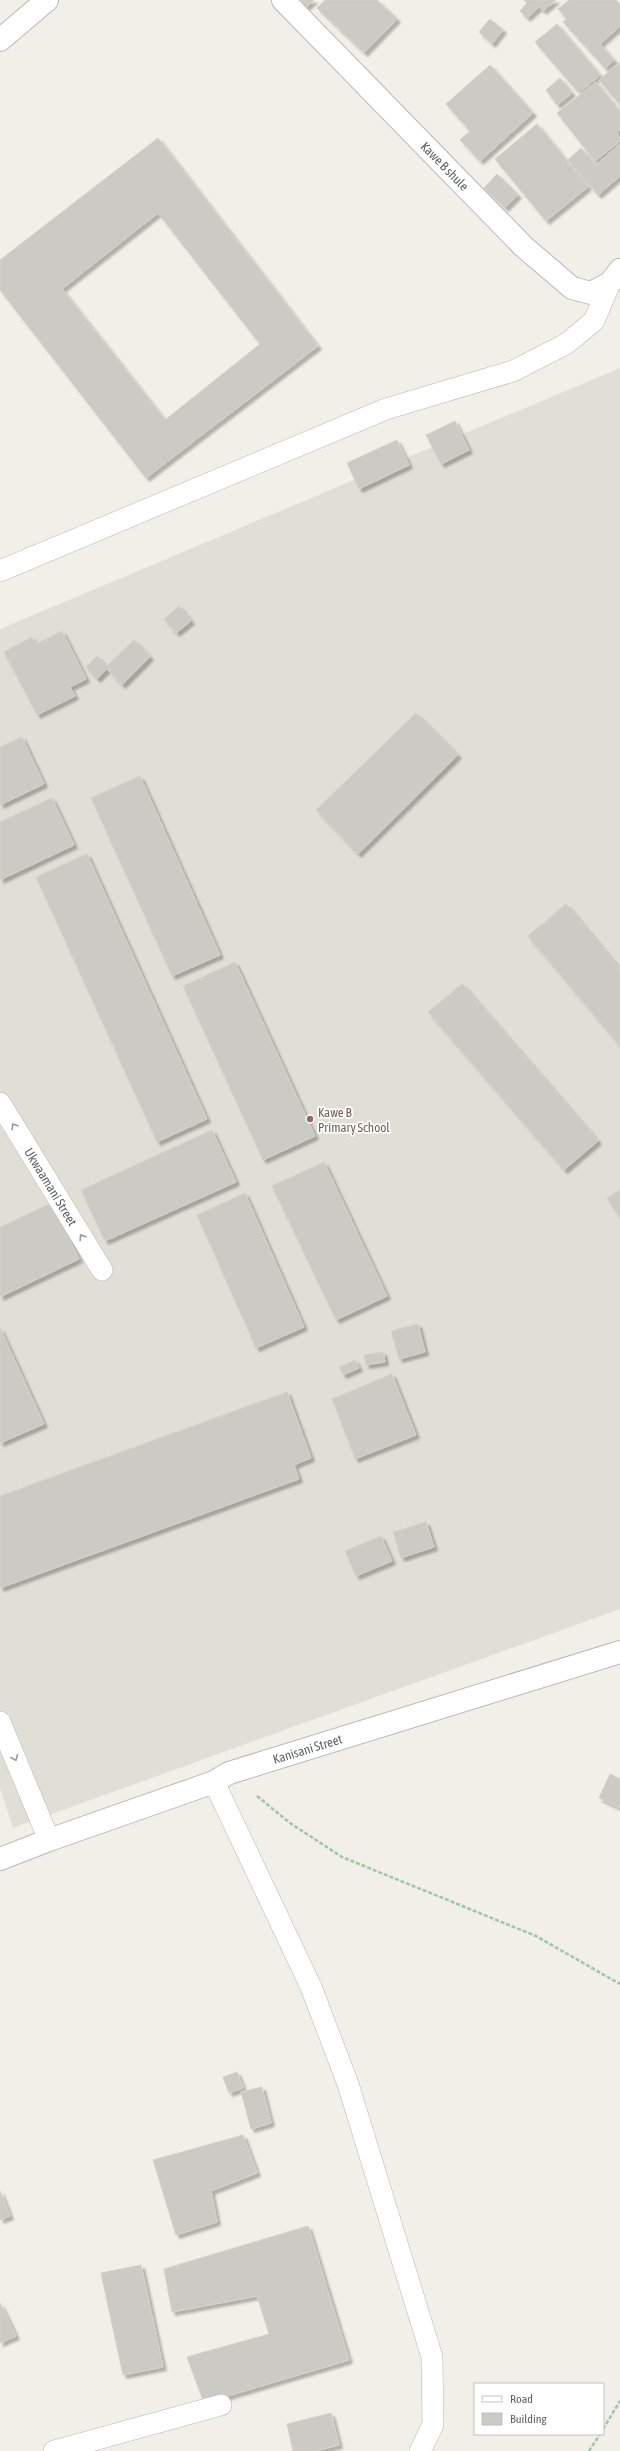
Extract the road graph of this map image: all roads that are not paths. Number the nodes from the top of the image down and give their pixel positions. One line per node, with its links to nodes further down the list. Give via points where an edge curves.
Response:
1 (48, 0): 3 (street)
2 (283, 0): 4 (street, Kawe B shule, via 530,252 572,288 591,293)
3 (0, 40)
4 (615, 276): 5 (lane, via 594,320 566,344 513,371 386,409)
5 (0, 571)
6 (0, 1103): 7 (lane, Ukwaamani Street, one-way to 6)
7 (102, 1270)
8 (620, 1652): 10 (street, Kanisani Street)
9 (0, 1722): 11 (lane, one-way to 11)
10 (222, 1778): 11 (street, Kanisani Street); 15 (lane, via 311,1987 348,2084 432,2357 433,2425)
11 (49, 1840): 12 (street, Kanisani Street)
12 (0, 1860)
13 (221, 2405): 14 (lane)
14 (54, 2451)
15 (420, 2451)

